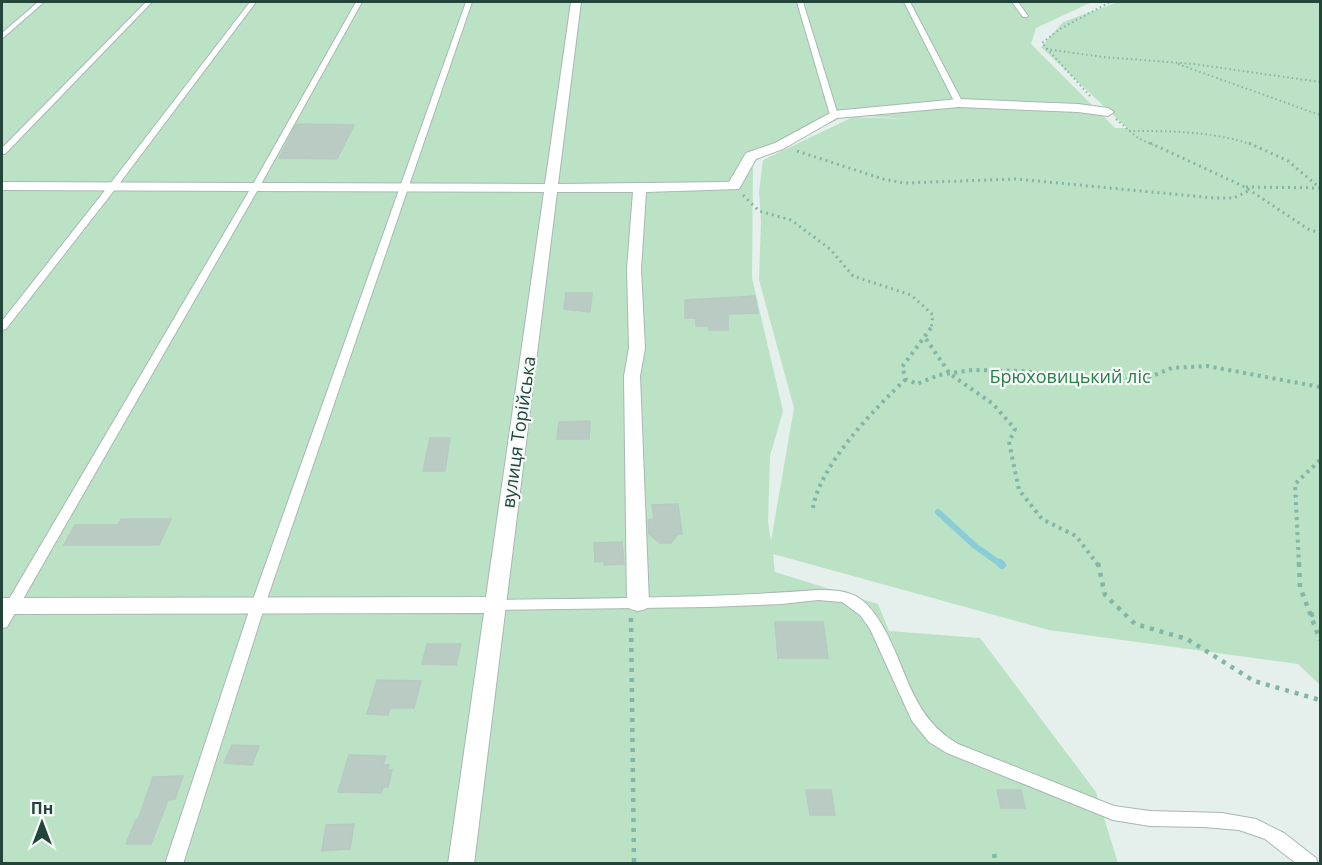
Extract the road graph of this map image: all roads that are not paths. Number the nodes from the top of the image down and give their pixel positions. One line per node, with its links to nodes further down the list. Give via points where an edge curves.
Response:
1 (41, 2): 11 (lane)
2 (149, 2): 15 (lane)
3 (253, 2): 17 (lane)
4 (360, 2): 18 (lane)
5 (469, 2): 19 (lane)
6 (576, 2): 21 (street, вулиця Торійська)
7 (800, 2): 14 (lane)
8 (907, 2): 12 (lane)
9 (1015, 2): 10 (lane)
10 (1025, 16)
11 (2, 36)
12 (959, 103): 13 (street); 14 (street)
13 (1108, 112)
14 (834, 115): 20 (street, via 779,146 751,156 734,186)
15 (2, 152)
16 (2, 186): 17 (street)
17 (113, 186): 18 (street); 22 (lane)
18 (256, 186): 19 (street); 26 (lane)
19 (404, 186): 21 (street); 24 (lane)
20 (640, 187): 21 (street); 23 (street, via 634,269 637,348 632,376)
21 (551, 188): 25 (street, вулиця Торійська)
22 (2, 327)
23 (634, 603): 25 (lane); 29 (lane, via 827,596 851,600 880,637 918,718 937,739 1113,813 1145,820 1215,820 1258,828)
24 (258, 605): 25 (street); 26 (street); 27 (lane)
25 (495, 605): 28 (street, вулиця Торійська)
26 (5, 611)
27 (174, 864)
28 (461, 864)
29 (1311, 864)

